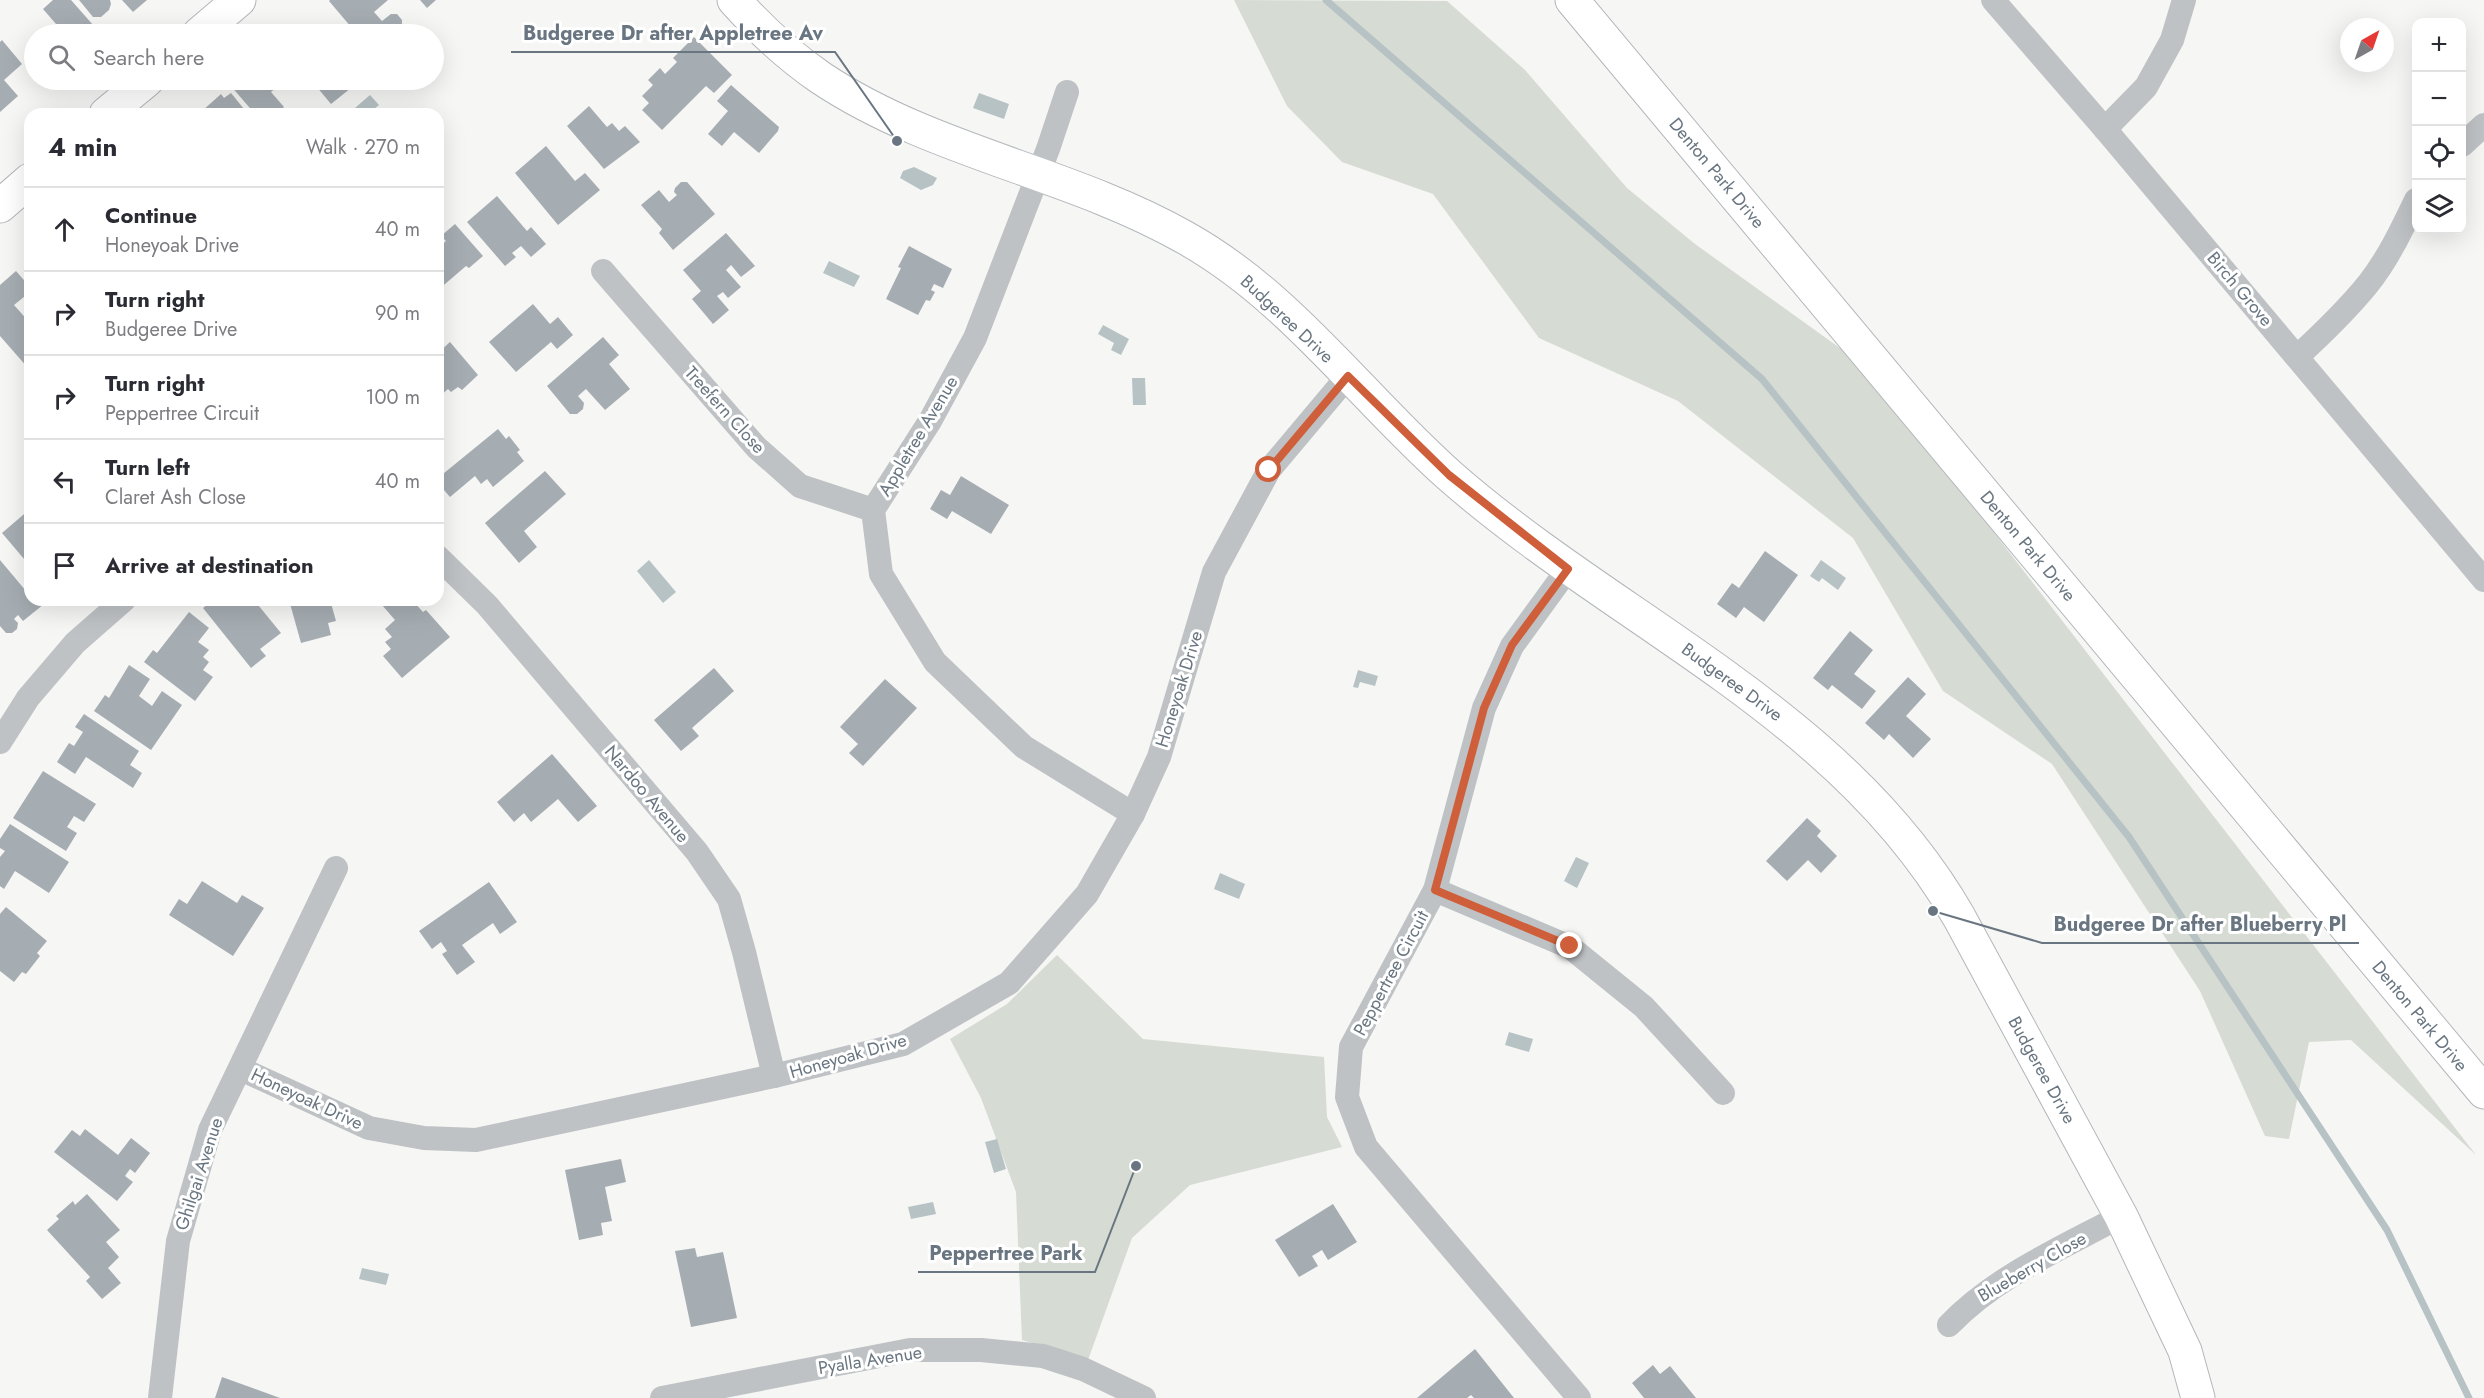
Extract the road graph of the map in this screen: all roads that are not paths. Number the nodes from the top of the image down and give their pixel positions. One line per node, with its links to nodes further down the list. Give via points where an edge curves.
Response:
1 (239, 0): 6 (street)
2 (734, 0): 13 (street, Budgeree Drive, via 776,44 821,78 870,106 925,132)
3 (1572, 0): 31 (street, Denton Park Drive)
4 (1993, 0): 11 (street, Birch Grove)
5 (2184, 0): 11 (street, via 2172,40 2146,87)
6 (211, 24)
7 (135, 90): 9 (street)
8 (1067, 92): 13 (street)
9 (113, 108)
10 (2484, 125): 12 (street)
11 (2105, 129): 18 (street, Birch Grove)
12 (2466, 141)
13 (1037, 173): 19 (street, Budgeree Drive, via 1145,215 1190,240 1287,315); 20 (street, Appletree Avenue, via 975,338 930,421)
14 (24, 185): 15 (street)
15 (0, 206)
16 (2412, 208): 18 (street, via 2369,283)
17 (603, 271): 20 (street, Treefern Close, via 756,447 800,486)
18 (2297, 357): 23 (street, Birch Grove)
19 (1348, 376): 22 (street, Budgeree Drive, via 1449,475); 26 (street, Honeyoak Drive, via 1269,470 1214,572 1159,757)
20 (873, 510): 26 (street, Appletree Avenue, via 880,574 935,662 1024,747)
21 (444, 563): 30 (street, Nardoo Avenue, via 487,605 697,852 729,899)
22 (1568, 569): 28 (street, Peppertree Circuit, via 1512,645 1484,708); 33 (street, Budgeree Drive, via 1704,660 1790,725 1870,799 1953,907)
23 (2483, 575)
24 (117, 606): 25 (street, via 75,643 28,698)
25 (0, 742)
26 (1133, 814): 30 (street, Honeyoak Drive, via 1087,894 1009,983 903,1044)
27 (336, 868): 29 (street, Ghilgai Avenue)
28 (1435, 890): 32 (street, via 1570,946 1644,1006); 39 (street, Peppertree Circuit, via 1351,1047 1347,1097 1366,1147)
29 (241, 1069): 30 (street, Honeyoak Drive, via 369,1128 424,1138 476,1140); 36 (street, Ghilgai Avenue, via 210,1130 178,1241)
30 (774, 1076)
31 (2484, 1092)
32 (1723, 1094)
33 (2121, 1216): 34 (street, Blueberry Close, via 1996,1285 1969,1304); 40 (street, Budgeree Drive, via 2185,1351)
34 (1949, 1325)
35 (706, 1394): 37 (street, Pyalla Avenue); 38 (street, Pyalla Avenue, via 910,1350 981,1350 1043,1356 1083,1369)
36 (160, 1398)
37 (662, 1398)
38 (1144, 1398)
39 (1580, 1398)
40 (2198, 1398)

